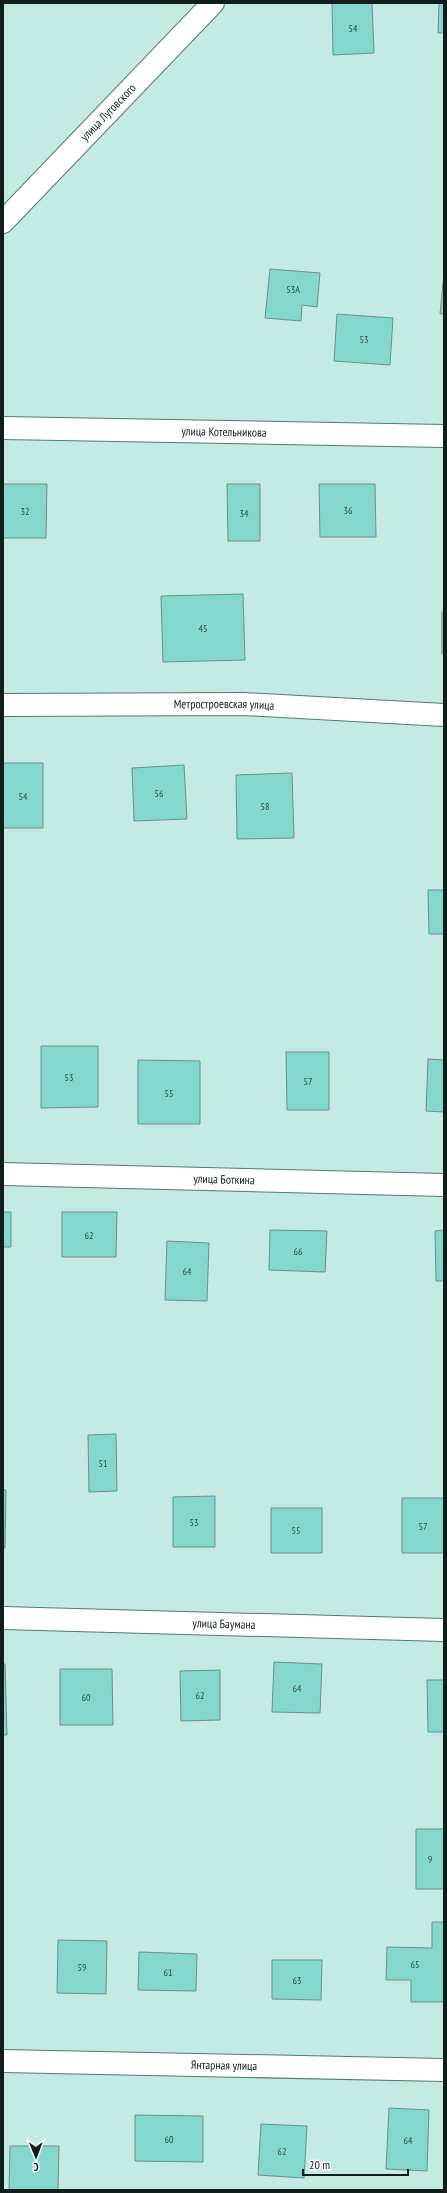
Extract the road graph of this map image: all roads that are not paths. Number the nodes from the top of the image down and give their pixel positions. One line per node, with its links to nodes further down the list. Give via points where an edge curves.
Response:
1 (213, 3): 2 (street, улица Луговского)
2 (3, 222)
3 (3, 428): 4 (street, улица Котельникова)
4 (444, 436)
5 (3, 705): 6 (street, Метростроевская улица, via 243,704)
6 (444, 715)
7 (3, 1174): 8 (street, улица Боткина)
8 (444, 1186)
9 (3, 1618): 10 (street, улица Баумана)
10 (444, 1630)
11 (3, 2061): 12 (street, Янтарная улица)
12 (444, 2070)

